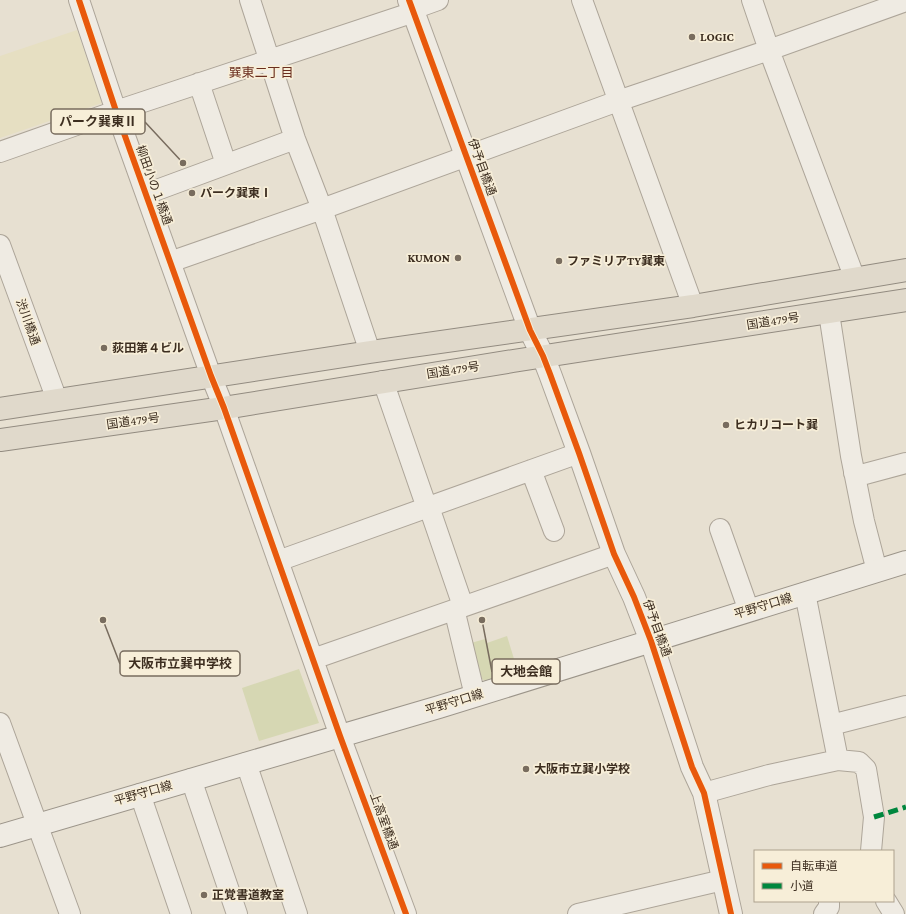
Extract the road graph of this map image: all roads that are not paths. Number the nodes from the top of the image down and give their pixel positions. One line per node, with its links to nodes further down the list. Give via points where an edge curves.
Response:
1 (79, 0): 12 (street, 柳田小の１橋通)
2 (250, 0): 9 (street)
3 (438, 0): 7 (street)
4 (582, 0): 11 (street)
5 (752, 0): 8 (street)
6 (906, 1): 8 (street)
7 (412, 7): 9 (street); 15 (street, 伊予目橋通)
8 (769, 50): 11 (street); 22 (street)
9 (270, 59): 10 (street); 13 (street)
10 (199, 83): 12 (street); 16 (street)
11 (618, 102): 15 (street); 24 (street)
12 (116, 111): 14 (street); 17 (street, 柳田小の１橋通)
13 (295, 139): 16 (street); 18 (street)
14 (0, 152)
15 (466, 156): 18 (street); 26 (street, 伊予目橋通)
16 (226, 164): 17 (street)
17 (146, 194): 20 (street, 柳田小の１橋通)
18 (322, 209): 20 (street); 27 (street)
19 (0, 247): 31 (street, 渋川橋通)
20 (170, 262): 29 (street, 柳田小の１橋通)
21 (906, 270): 22 (highway)
22 (855, 279): 24 (highway)
23 (906, 300): 25 (highway, 国道479号)
24 (693, 306): 26 (highway)
25 (829, 313): 28 (highway, 国道479号); 38 (street)
26 (530, 330): 27 (highway); 28 (street, 伊予目橋通)
27 (370, 352): 29 (highway)
28 (543, 356): 30 (highway, 国道479号); 35 (street, 伊予目橋通)
29 (211, 376): 31 (highway); 32 (street, 柳田小の１橋通)
30 (383, 381): 32 (highway, 国道479号); 39 (street)
31 (57, 400): 33 (highway)
32 (224, 408): 34 (highway, 国道479号); 43 (street, 柳田小の１橋通)
33 (0, 409)
34 (0, 440)
35 (579, 453): 37 (street); 42 (street, 伊予目橋通)
36 (906, 463): 38 (street, via 861,475)
37 (532, 470): 39 (street); 41 (street)
38 (854, 473): 45 (street)
39 (428, 507): 43 (street); 47 (street)
40 (720, 529): 48 (street)
41 (554, 531)
42 (614, 554): 47 (street); 49 (street, 伊予目橋通)
43 (278, 561): 50 (street, 上高室橋通)
44 (906, 562): 45 (street, 平野守口線)
45 (877, 571): 46 (street, 平野守口線)
46 (805, 593): 48 (street, 平野守口線); 54 (street)
47 (460, 608): 50 (street); 51 (street, via 456,617)
48 (749, 611): 49 (street, 平野守口線)
49 (651, 641): 51 (street, 平野守口線); 59 (street, 伊予目橋通, via 690,760)
50 (313, 659): 55 (street, 上高室橋通)
51 (475, 696): 55 (street, 平野守口線)
52 (906, 706): 54 (street)
53 (0, 723): 61 (street)
54 (831, 725): 56 (street)
55 (340, 736): 57 (street, 平野守口線); 71 (street, 上高室橋通)
56 (838, 760): 59 (street); 63 (street, via 859,762 866,769 874,817)
57 (246, 763): 58 (street, 平野守口線); 70 (street)
58 (191, 779): 60 (street, 平野守口線); 69 (street)
59 (704, 793): 64 (street, 伊予目橋通)
60 (140, 794): 61 (street, 平野守口線); 68 (street)
61 (37, 824): 62 (street, 平野守口線); 67 (street)
62 (0, 836)
63 (871, 850)
64 (723, 880): 72 (street); 73 (street, 伊予目橋通)
65 (829, 902): 74 (street)
66 (887, 902): 75 (street)
67 (70, 914)
68 (181, 914)
69 (237, 914)
70 (297, 914)
71 (406, 914)
72 (578, 914)
73 (731, 914)
74 (824, 914)
75 (894, 914)

